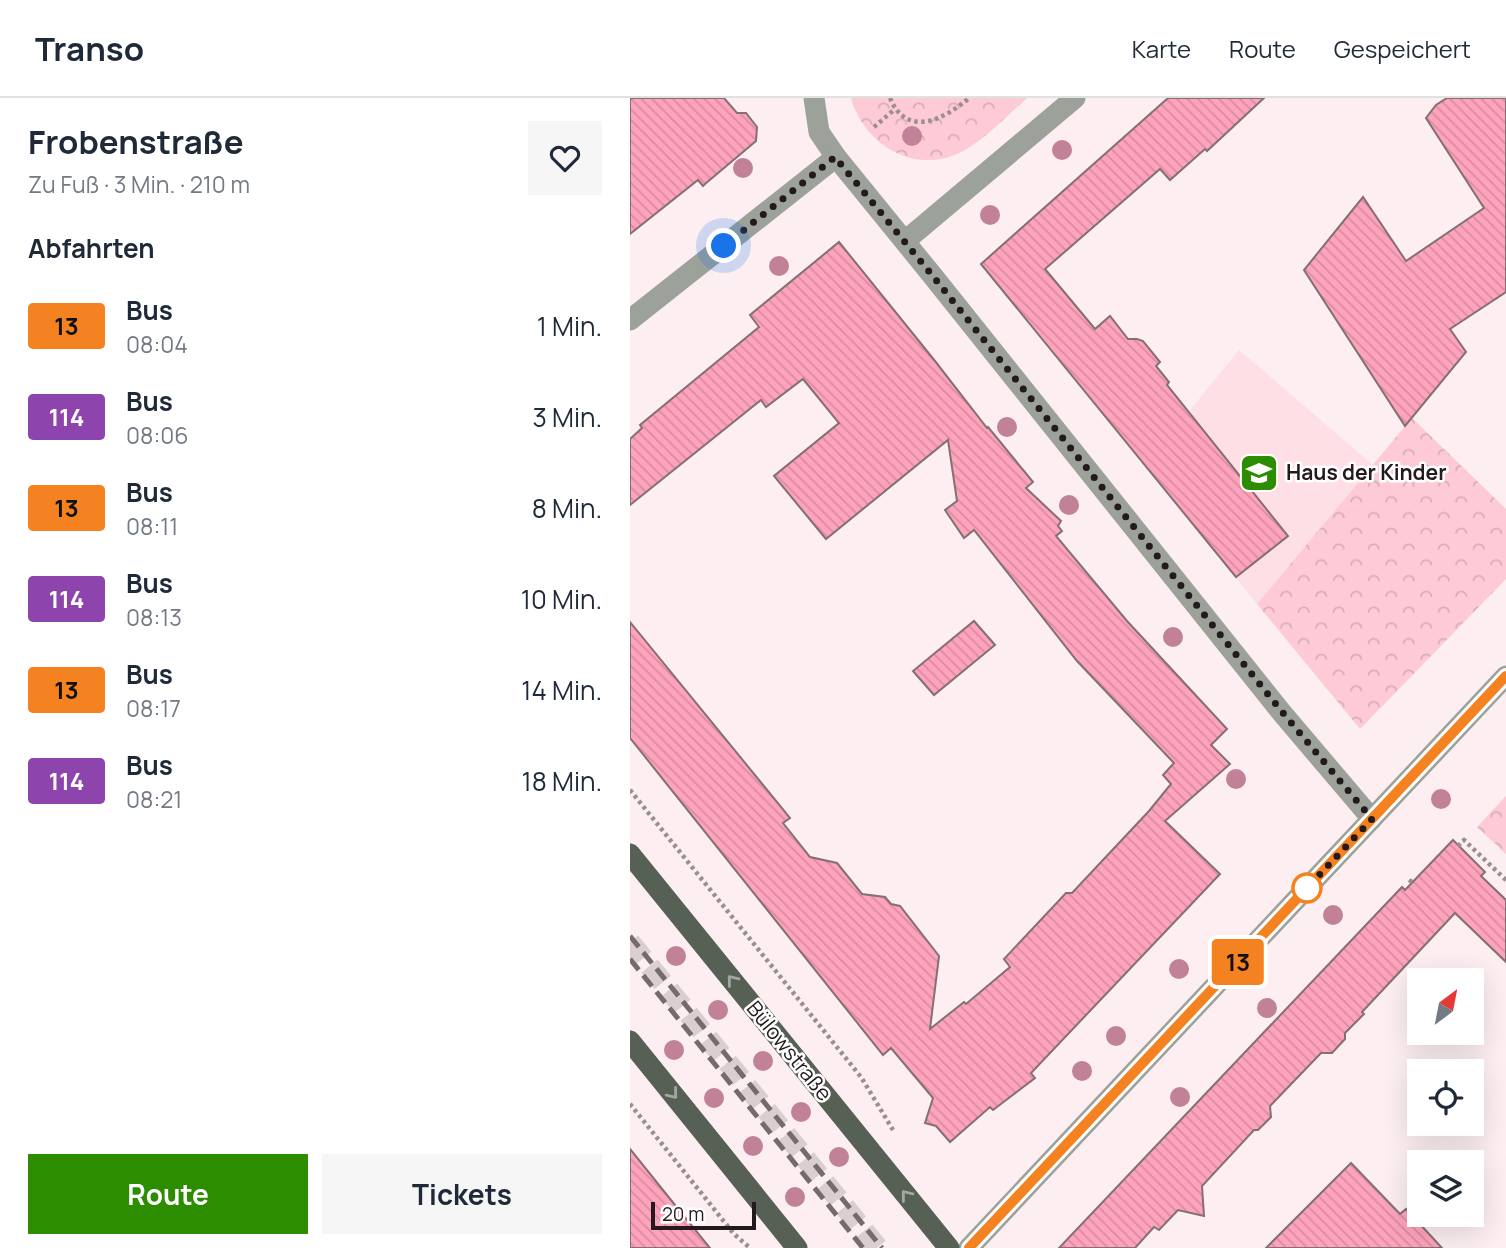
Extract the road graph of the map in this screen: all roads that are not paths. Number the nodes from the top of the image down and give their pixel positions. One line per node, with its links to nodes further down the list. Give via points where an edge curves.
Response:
1 (814, 98): 3 (street, via 819,132)
2 (1075, 98): 4 (street)
3 (835, 157): 4 (street); 5 (street)
4 (905, 241): 7 (street)
5 (630, 320)
6 (1506, 676): 7 (street)
7 (1372, 819): 12 (street)
8 (630, 854): 11 (main road, Bülowstraße, one-way to 8)
9 (630, 1041): 10 (main road, one-way to 10)
10 (797, 1248)
11 (949, 1248)
12 (969, 1248)

